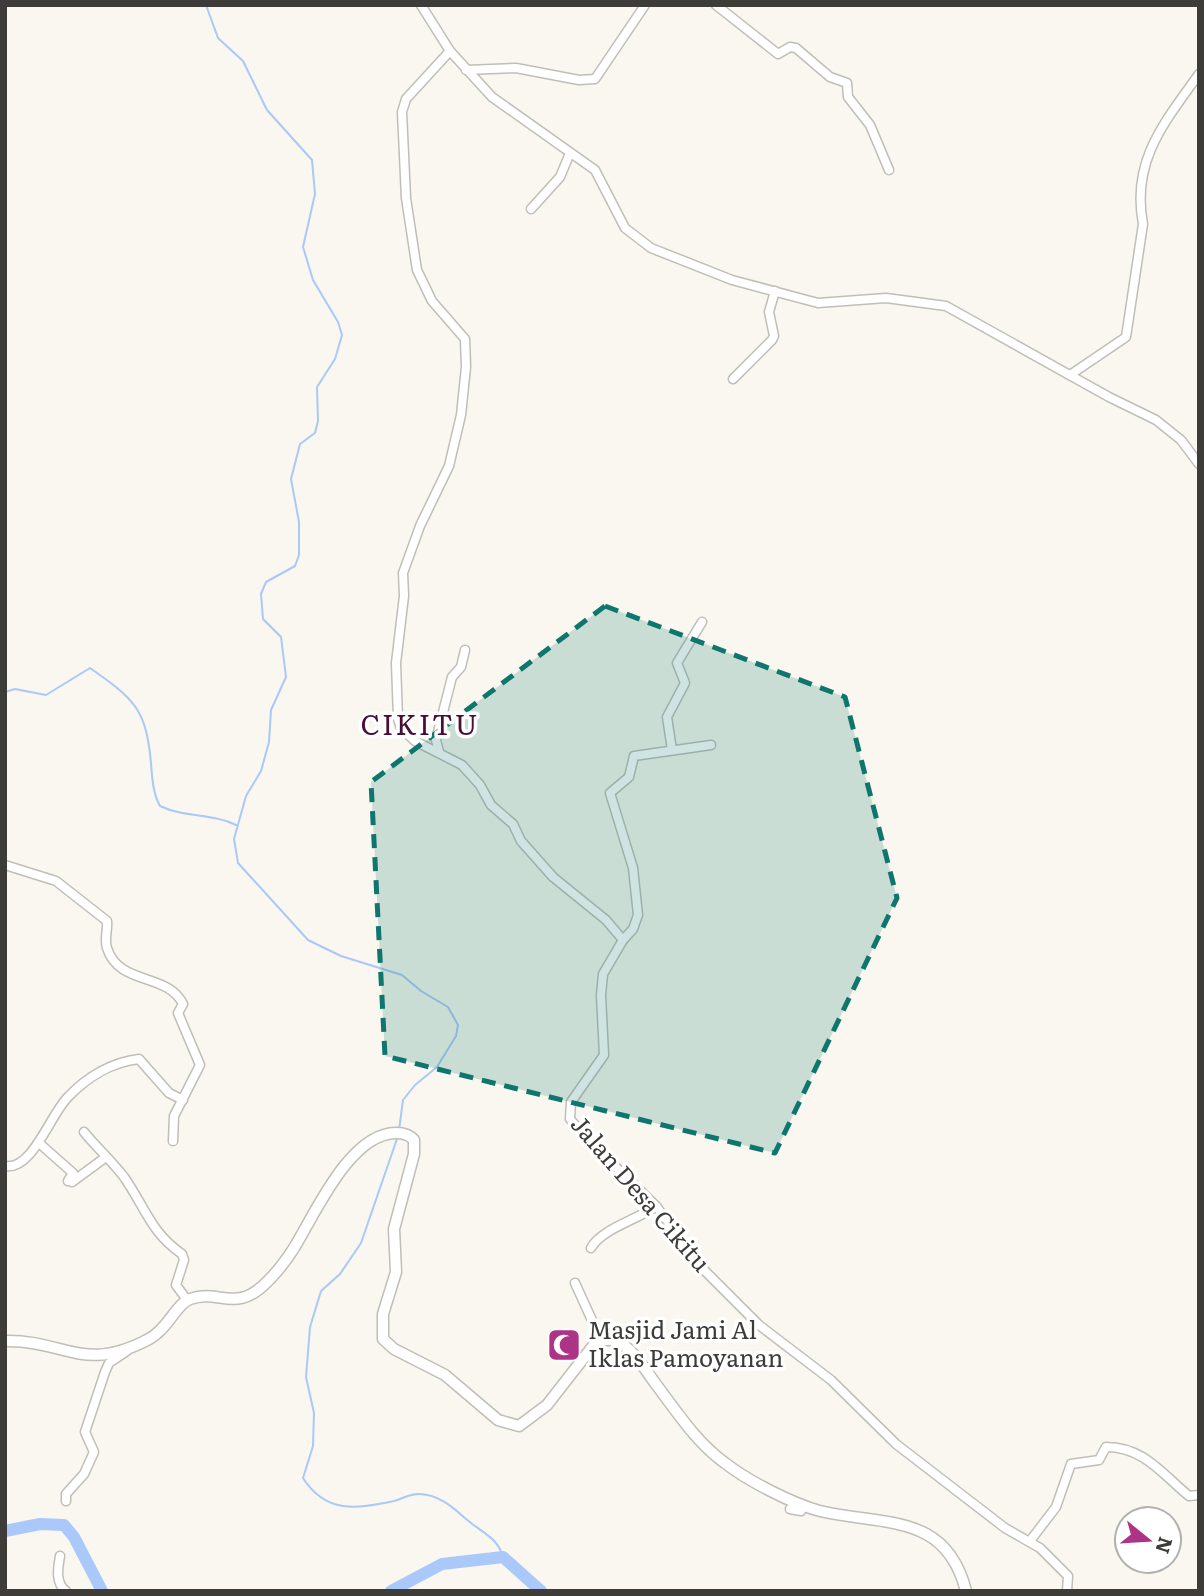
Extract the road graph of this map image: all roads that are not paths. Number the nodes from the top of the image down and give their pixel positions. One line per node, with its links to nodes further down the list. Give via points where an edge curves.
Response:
1 (421, 5): 4 (street)
2 (645, 5): 5 (street, via 595,79 516,68)
3 (716, 5): 8 (street, via 778,54 796,48 831,77 847,83 848,97 870,125)
4 (450, 51): 5 (street); 18 (street, via 406,99 402,112 406,198 417,270 432,301 465,339 466,356 461,415 449,466 403,573 396,663 401,728 415,741)
5 (466, 70): 7 (street, via 492,97)
6 (1199, 74): 11 (street, via 1158,134 1142,174 1143,224 1126,337)
7 (570, 153): 9 (street, via 560,177); 10 (street, via 595,170 617,214 636,239 704,270)
8 (889, 170)
9 (531, 209)
10 (775, 291): 11 (street, via 818,303 886,298 946,306); 12 (street, via 769,312 772,341)
11 (1070, 375): 13 (street, via 1156,420 1181,440)
12 (733, 379)
13 (1199, 464)
14 (702, 622): 17 (street, via 677,663 685,683 667,717)
15 (465, 650): 18 (street, via 461,667 452,677 440,724)
16 (711, 745): 17 (street)
17 (672, 750): 20 (street, via 634,756 629,777 609,796 633,868 638,915)
18 (439, 752): 20 (street, via 462,765 538,860)
19 (5, 865): 21 (street, via 66,886 107,921 107,950 122,970 169,988 180,997 183,1004 178,1013 200,1065)
20 (623, 940): 29 (street, Jalan Desa Cikitu, via 601,984 604,1055 568,1112 588,1140)
21 (183, 1100): 23 (street, via 171,1124); 24 (street, via 169,1093 139,1059 130,1061 82,1083 55,1112)
22 (84, 1132): 25 (street)
23 (173, 1141)
24 (39, 1143): 27 (street, via 21,1163); 28 (street)
25 (106, 1157): 26 (street); 32 (street, via 154,1227 184,1257 176,1285)
26 (82, 1165): 28 (street); 28 (street, via 69,1182 73,1174)
27 (5, 1166)
28 (69, 1169)
29 (656, 1206): 30 (street, via 598,1237); 40 (street, Jalan Desa Cikitu, via 705,1271 759,1325 831,1380 896,1444 1005,1528)
30 (592, 1248)
31 (575, 1283): 33 (street)
32 (187, 1300): 33 (main road, via 239,1300 267,1283 364,1146 376,1136 407,1135 414,1140 414,1154 394,1229 396,1272 382,1322 385,1342 446,1375 498,1420 519,1426 547,1405); 35 (main road, via 160,1333)
33 (601, 1340): 38 (main road, via 616,1340 631,1352 691,1432 724,1462)
34 (5, 1341): 35 (main road, via 93,1356)
35 (129, 1348): 37 (street, via 109,1363 105,1372 85,1432 94,1452 84,1474 66,1494)
36 (1199, 1495): 40 (street, via 1189,1496 1142,1454 1106,1447 1099,1460 1071,1464 1056,1507)
37 (66, 1502)
38 (804, 1505): 39 (street, via 801,1511); 43 (main road, via 935,1537 955,1561)
39 (790, 1508)
40 (1030, 1541): 44 (street, Jalan Desa Cikitu, via 1068,1576)
41 (60, 1556): 42 (street, via 58,1575)
42 (66, 1591)
43 (966, 1591)
44 (1067, 1591)

